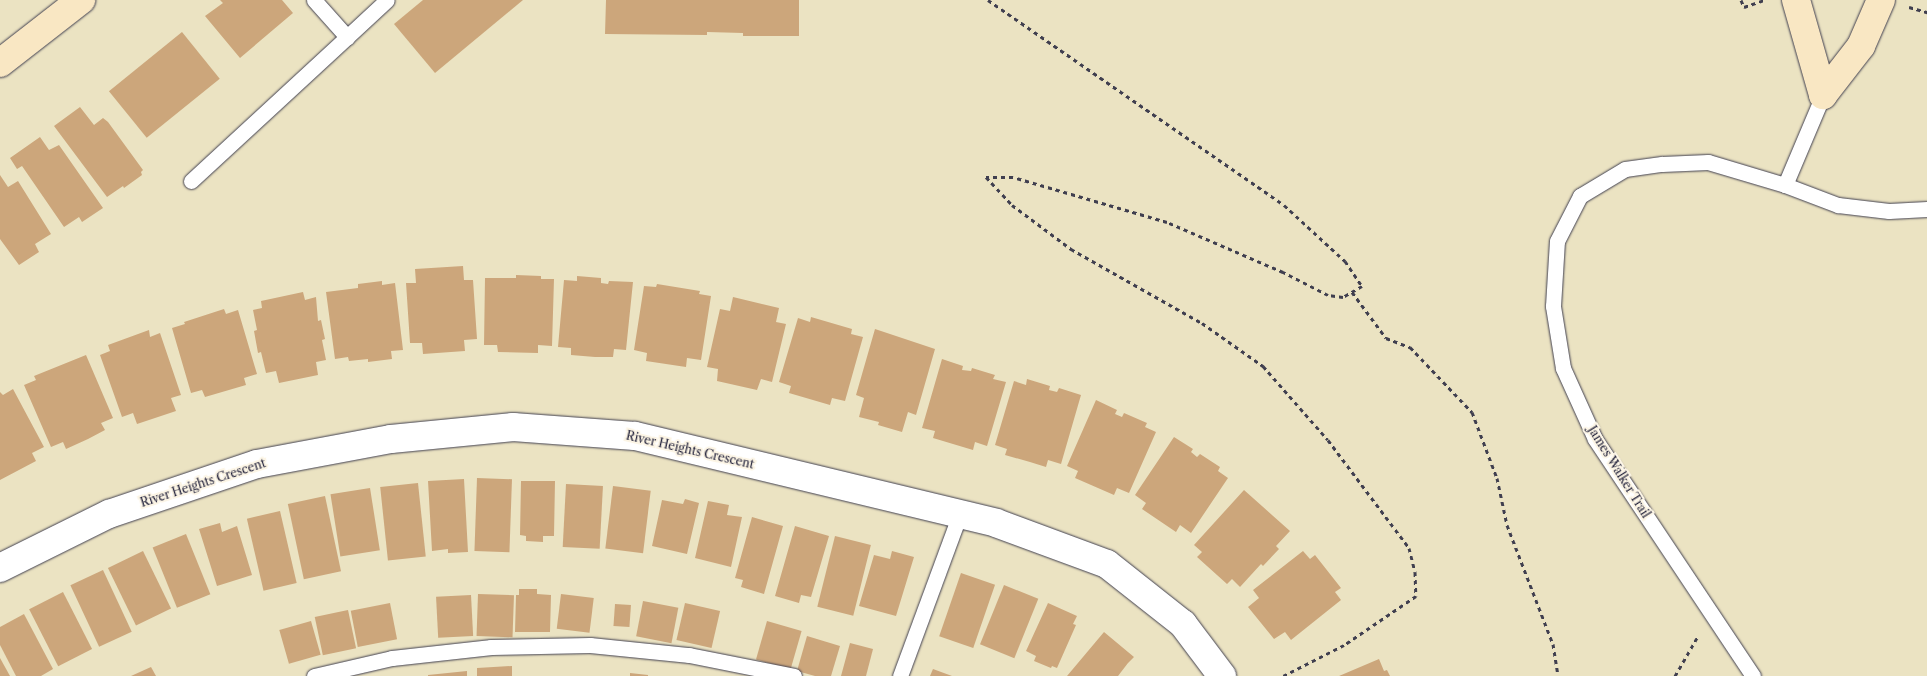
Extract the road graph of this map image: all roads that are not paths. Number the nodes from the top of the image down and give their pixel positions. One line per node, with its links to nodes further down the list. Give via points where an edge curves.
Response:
1 (81, 0): 7 (main road)
2 (314, 0): 6 (lane)
3 (388, 0): 6 (lane)
4 (1796, 0): 8 (main road)
5 (1890, 2): 8 (main road)
6 (347, 37): 9 (lane)
7 (0, 63)
8 (1823, 95): 10 (lane)
9 (192, 181)
10 (1785, 185): 11 (lane, James Walker Trail, via 1838,206 1889,211); 18 (lane, James Walker Trail, via 1708,162 1624,169 1580,196 1556,241 1553,306 1564,368 1594,439)
11 (1927, 210)
12 (960, 514): 13 (street, River Heights Crescent, via 635,436 513,427 390,439 257,464 109,514); 16 (lane); 17 (street, River Heights Crescent, via 996,523 1107,564 1183,624)
13 (0, 568)
14 (314, 676): 15 (lane, via 392,658 491,647 590,645 689,654)
15 (794, 676)
16 (900, 676)
17 (1222, 676)
18 (1752, 676)

